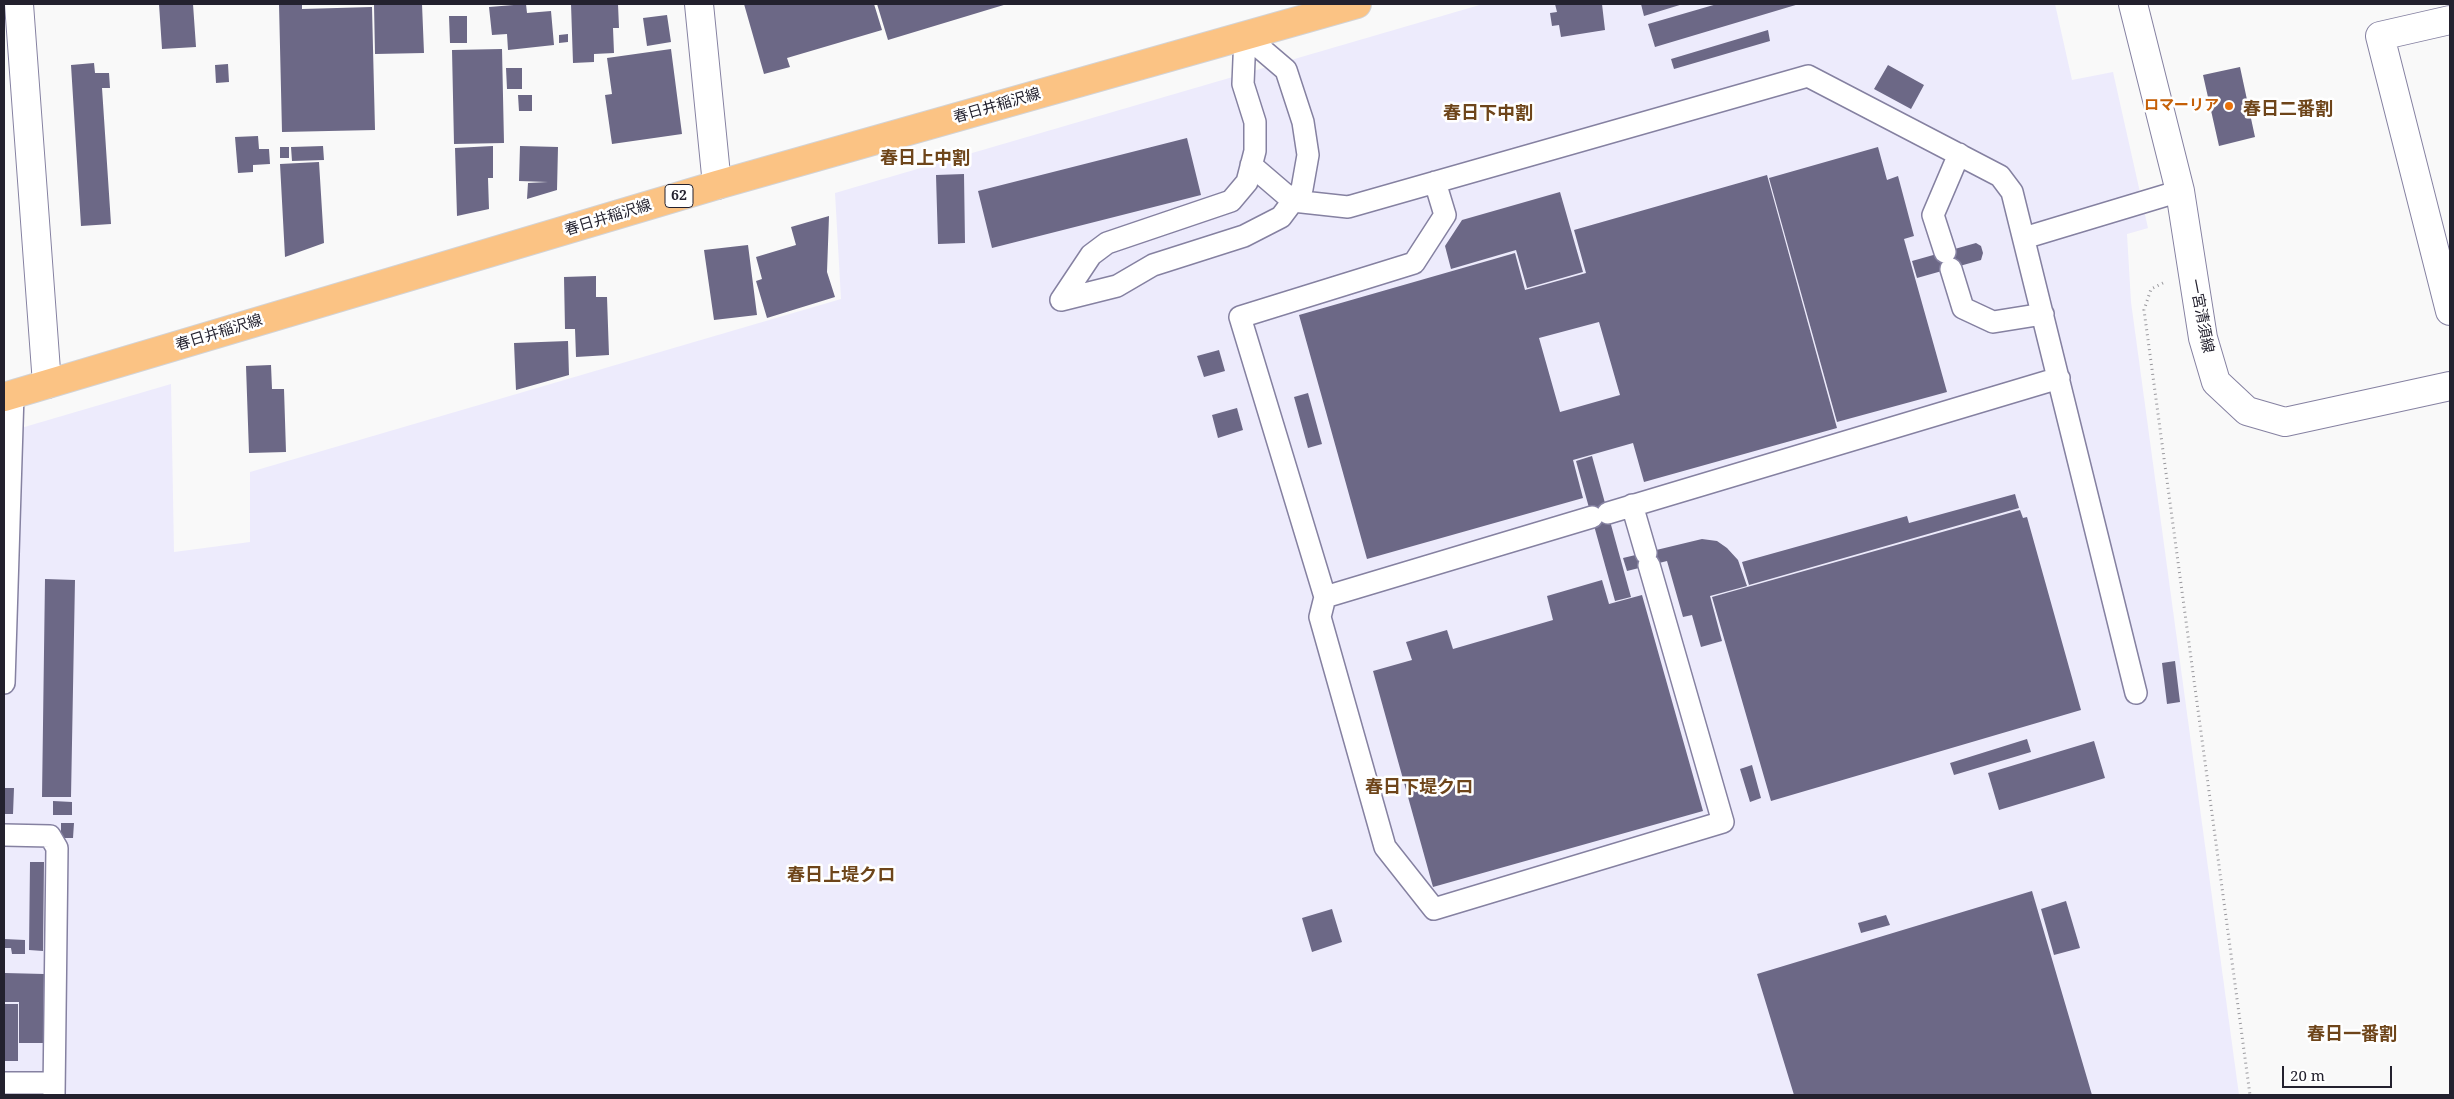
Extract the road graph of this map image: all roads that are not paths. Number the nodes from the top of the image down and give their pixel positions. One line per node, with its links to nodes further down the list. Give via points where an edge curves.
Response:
1 (19, 4): 17 (street)
2 (699, 4): 10 (street)
3 (1358, 4): 6 (main road, 春日井稲沢線 / 62)
4 (2133, 4): 11 (street, 一宮清須線)
5 (2450, 20): 14 (street, via 2380,36)
6 (1245, 35): 8 (lane, via 1243,84 1255,122 1255,151); 10 (main road, 春日井稲沢線 / 62); 12 (lane, via 1286,70 1303,122 1308,155 1302,189)
7 (1959, 154): 9 (lane, via 1808,76); 13 (lane, via 2000,176 2012,192); 15 (lane, via 1933,215 1963,308 1993,322)
8 (1251, 165): 12 (lane); 12 (lane, via 1247,182 1231,201 1108,243 1090,255 1061,300 1117,286 1153,265 1244,236 1281,217)
9 (1435, 182): 12 (lane, via 1348,207); 23 (lane, via 1445,215 1414,263 1240,317)
10 (717, 186): 17 (main road, 春日井稲沢線 / 62)
11 (2180, 191): 13 (lane); 18 (street, 一宮清須線, via 2203,338 2216,382 2246,411 2285,422)
12 (1293, 201)
13 (2024, 238): 15 (lane)
14 (2450, 311)
15 (2042, 314): 16 (lane)
16 (2059, 378): 20 (lane); 25 (lane)
17 (47, 384): 19 (main road, 春日井稲沢線 / 62)
18 (2450, 386)
19 (9, 396): 21 (lane)
20 (1632, 505): 23 (lane); 23 (lane, via 1723,822 1434,909 1385,847 1320,617)
21 (6, 549): 22 (lane)
22 (5, 597): 24 (lane)
23 (1325, 597)
24 (4, 684)
25 (2136, 693)
26 (4, 835): 28 (lane, via 50,836 57,848)
27 (4, 1083): 28 (lane)
28 (54, 1089)

